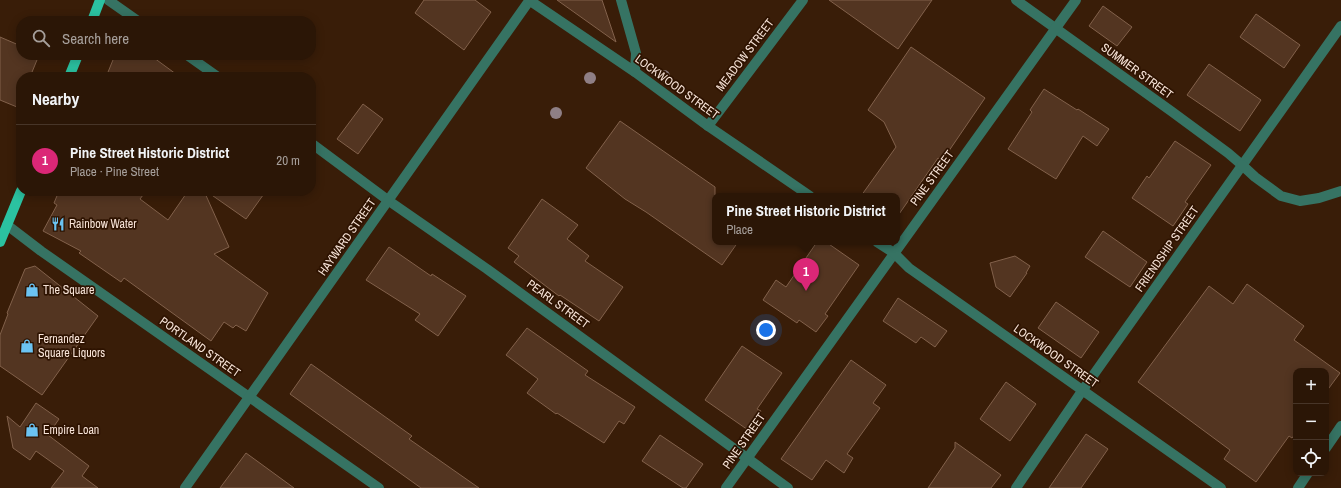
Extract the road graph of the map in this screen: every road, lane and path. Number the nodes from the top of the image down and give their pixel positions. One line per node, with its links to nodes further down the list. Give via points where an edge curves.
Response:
1 (100, 0): 8 (main road)
2 (108, 0): 9 (street)
3 (529, 0): 16 (street, LOCKWOOD STREET); 23 (street, HAYWARD STREET)
4 (621, 0): 16 (street, via 636,53)
5 (803, 0): 17 (street, MEADOW STREET)
6 (1016, 0): 11 (street, SUMMER STREET)
7 (1076, 0): 11 (street, PINE STREET)
8 (94, 16)
9 (131, 16)
10 (1341, 26): 19 (street, FRIENDSHIP STREET)
11 (1056, 28): 19 (street, SUMMER STREET); 28 (street, PINE STREET)
12 (76, 60): 14 (main road)
13 (194, 60): 15 (street)
14 (70, 72)
15 (211, 72)
16 (635, 72): 17 (street, LOCKWOOD STREET)
17 (708, 126): 21 (street, LOCKWOOD STREET)
18 (316, 147): 23 (street, PEARL STREET)
19 (1242, 165): 20 (street, SUMMER STREET, via 1255,178 1281,196 1300,200 1319,198); 30 (street, FRIENDSHIP STREET)
20 (1341, 190)
21 (806, 193)
22 (19, 196): 24 (main road)
23 (389, 200): 31 (street, HAYWARD STREET); 34 (street, PEARL STREET)
24 (7, 225): 25 (main road); 31 (street, PORTLAND STREET)
25 (0, 242)
26 (882, 245): 29 (street, LOCKWOOD STREET)
27 (900, 245): 29 (street, PINE STREET)
28 (900, 245)
29 (894, 253): 30 (street, LOCKWOOD STREET, via 909,268); 34 (street, PINE STREET)
30 (1082, 391): 40 (street, FRIENDSHIP STREET); 41 (street, LOCKWOOD STREET)
31 (249, 398): 36 (street, HAYWARD STREET); 37 (street, PORTLAND STREET)
32 (1341, 426): 33 (street)
33 (1329, 444)
34 (747, 458): 38 (street, PINE STREET); 39 (street, PEARL STREET)
35 (1306, 476): 42 (street)
36 (185, 488)
37 (378, 488)
38 (726, 488)
39 (788, 488)
40 (1016, 488)
41 (1221, 488)
42 (1298, 488)

